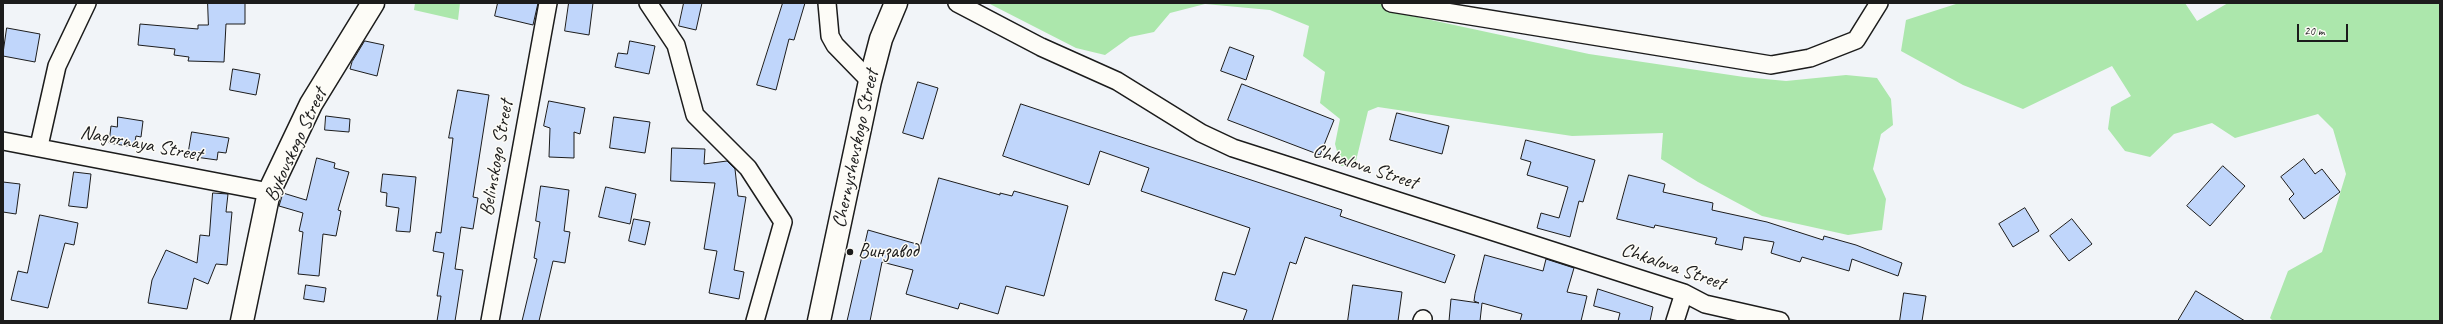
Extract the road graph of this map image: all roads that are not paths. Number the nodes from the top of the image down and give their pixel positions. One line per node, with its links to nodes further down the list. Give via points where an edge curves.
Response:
1 (87, 3): 12 (street, via 57,66)
2 (373, 3): 13 (street, Bykovskogo Street, via 312,104)
3 (548, 3): 16 (street, Belinskogo Street)
4 (648, 3): 17 (street, via 676,45 695,115 748,168 783,222)
5 (827, 3): 10 (street, via 830,36 834,44)
6 (896, 3): 10 (street, Chernyshevskogo Street, via 881,40)
7 (957, 3): 14 (street, Chkalova Street, via 1041,47 1117,81 1201,133 1233,148)
8 (1391, 3): 9 (street, via 1771,65 1810,58 1856,40)
9 (1879, 3)
10 (870, 81): 18 (street, Chernyshevskogo Street)
11 (3, 141): 12 (street, Nagornaya Street)
12 (39, 146): 13 (street, Nagornaya Street)
13 (270, 192): 15 (street, Bykovskogo Street)
14 (1684, 293): 19 (street); 20 (street, Chkalova Street, via 1705,304)
15 (242, 321)
16 (490, 321)
17 (754, 321)
18 (819, 321)
19 (1675, 321)
20 (1780, 321)

